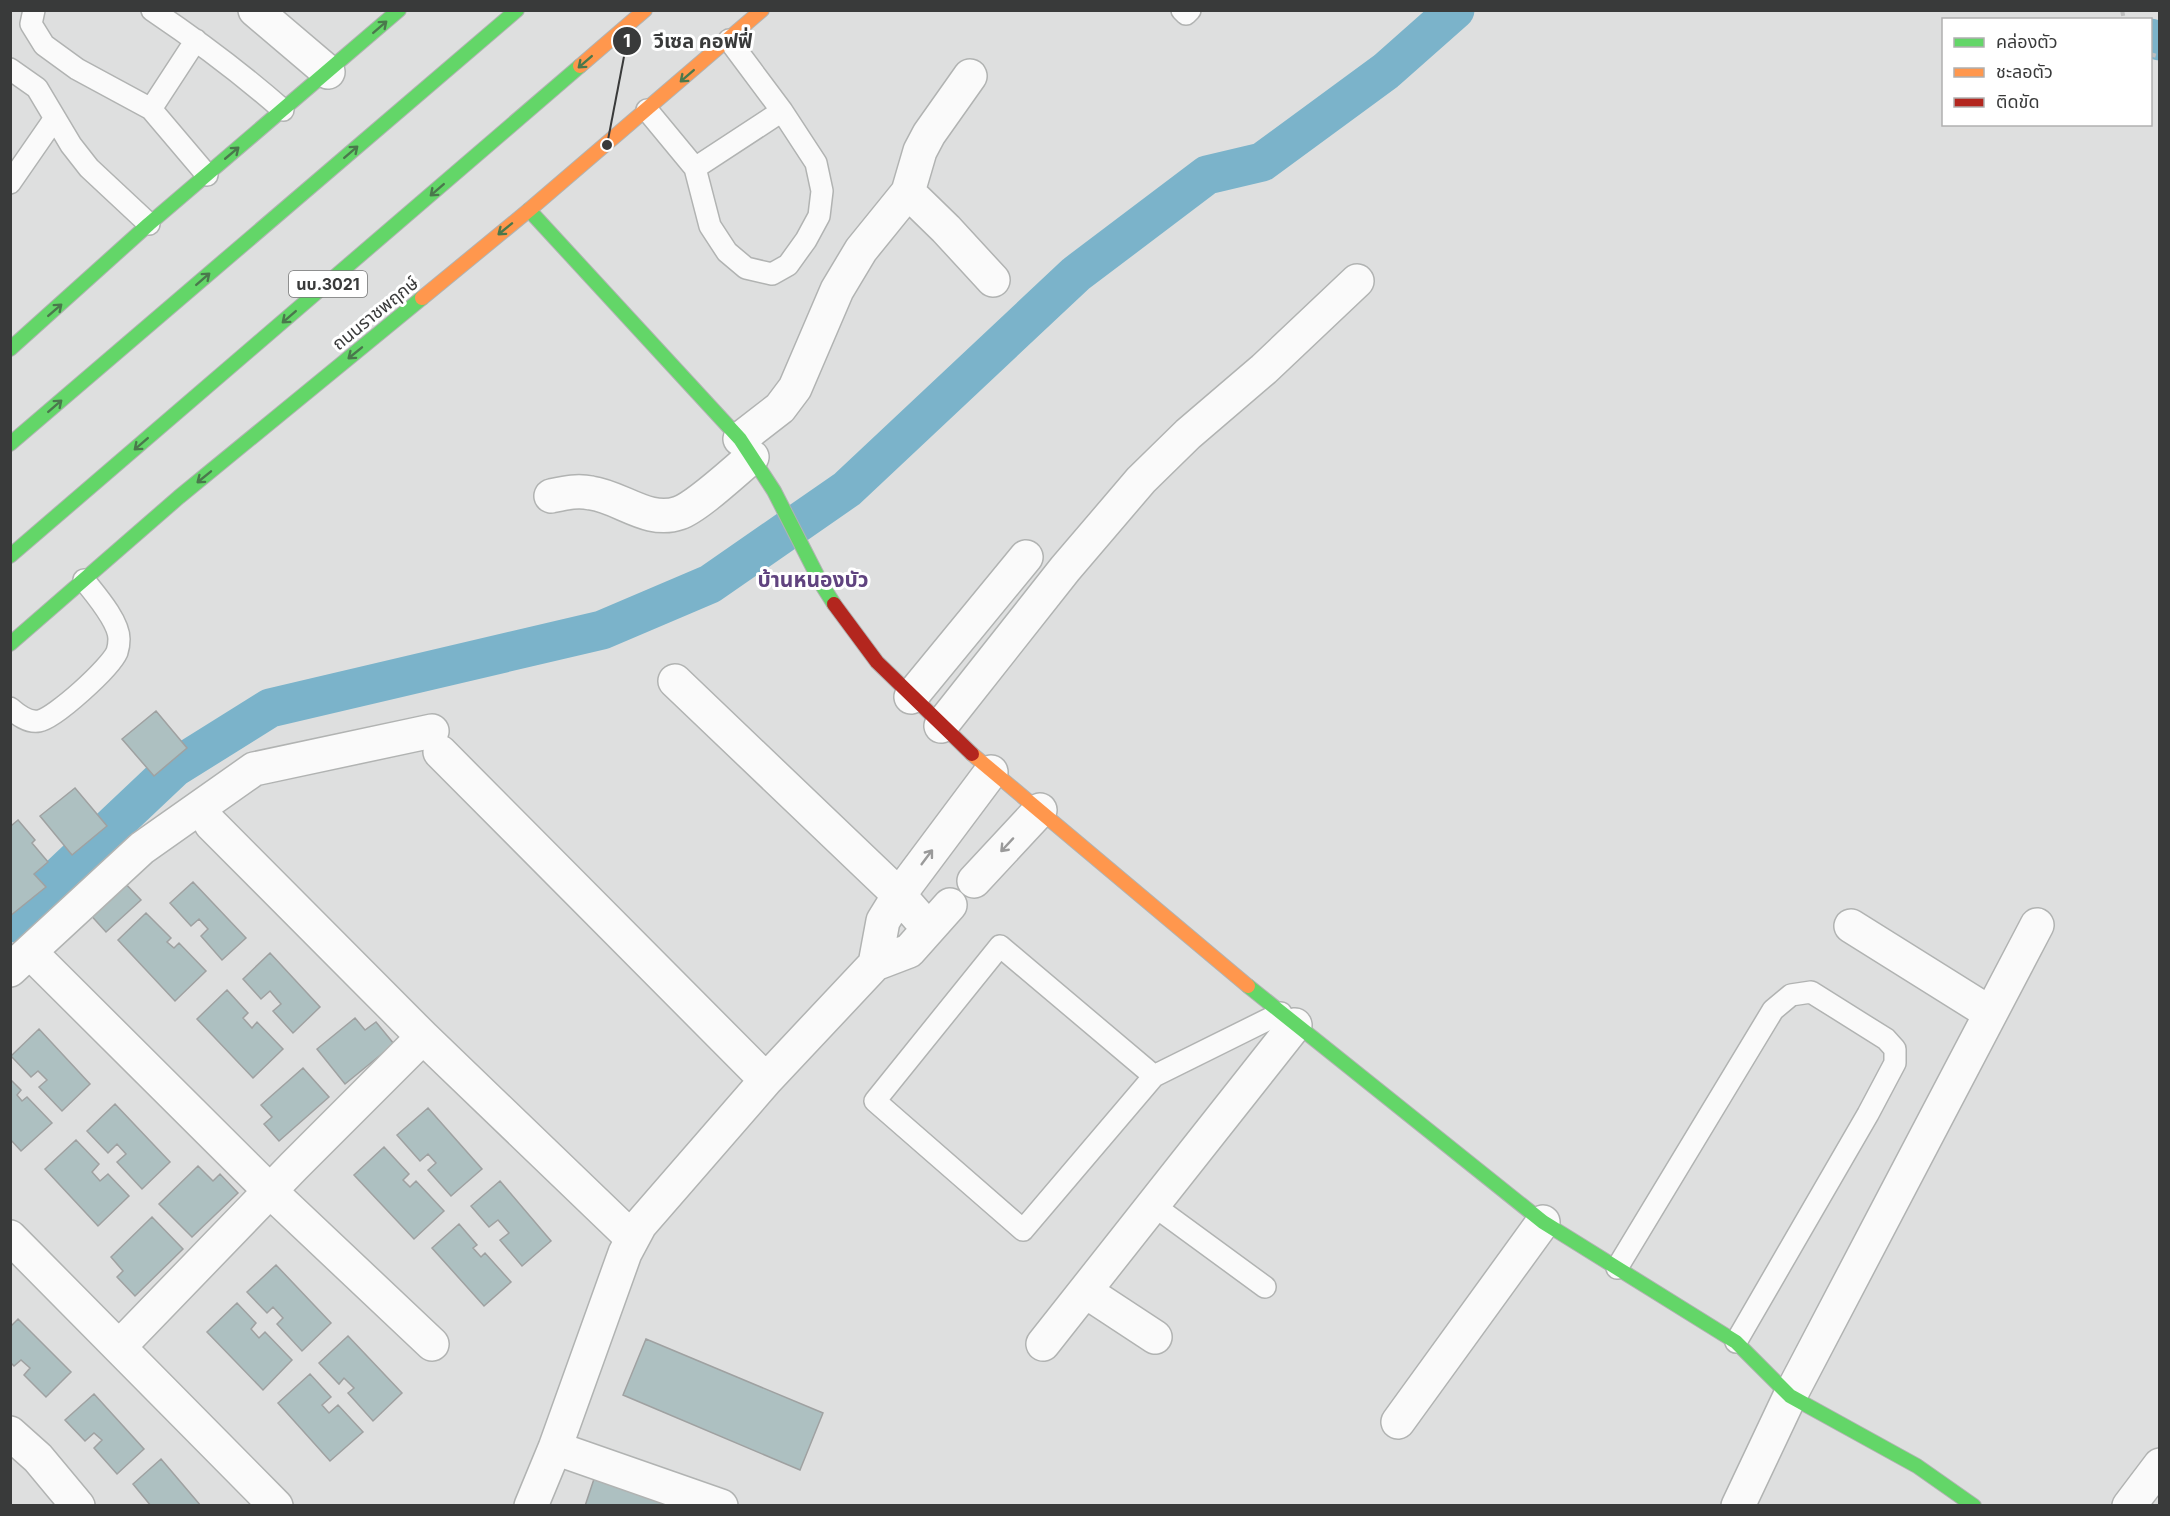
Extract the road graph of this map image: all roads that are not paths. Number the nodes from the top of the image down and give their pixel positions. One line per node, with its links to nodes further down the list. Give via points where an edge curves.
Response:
1 (34, 10): 15 (lane, via 32,24 44,45 77,69)
2 (152, 10): 10 (lane)
3 (255, 10): 13 (street)
4 (399, 10): 13 (main road, one-way to 4)
5 (517, 10): 29 (main road, one-way to 5)
6 (645, 10): 32 (main road, นบ.3021, one-way to 32)
7 (762, 10): 11 (main road, ถนนราชพฤกษ์)
8 (1182, 10): 9 (lane, via 1186,14)
9 (1190, 10)
10 (196, 40): 15 (lane); 16 (lane)
11 (729, 40): 17 (main road, ถนนราชพฤกษ์, one-way to 17); 18 (lane)
12 (10, 69): 19 (lane, via 37,88)
13 (328, 72): 16 (main road)
14 (970, 76): 23 (street, via 929,134)
15 (151, 109): 21 (lane)
16 (283, 110): 21 (main road, one-way to 16)
17 (647, 110): 20 (lane); 24 (main road, ถนนราชพฤกษ์)
18 (782, 111): 20 (lane); 20 (lane, via 816,163 822,191 819,216 788,265 772,274 746,268 727,252 710,226)
19 (55, 118): 22 (lane); 25 (lane, via 89,168)
20 (695, 168)
21 (207, 175): 25 (main road)
22 (10, 183)
23 (908, 192): 26 (street); 30 (street, via 861,250 837,290 795,388)
24 (529, 210): 30 (main road); 34 (main road, ถนนราชพฤกษ์, one-way to 34, via 179,497)
25 (149, 224): 28 (main road, one-way to 25)
26 (993, 280)
27 (1358, 281): 39 (street, via 1141,480)
28 (10, 349)
29 (10, 444)
30 (746, 448): 31 (street, via 693,504 679,513 640,512 593,493 572,491); 37 (main road, via 847,623)
31 (551, 496)
32 (10, 556)
33 (1026, 557): 37 (street)
34 (84, 580): 35 (main road, ถนนราชพฤกษ์); 38 (lane, via 111,615 120,637 117,653 90,684 51,717 36,722)
35 (10, 644)
36 (675, 681): 44 (street)
37 (911, 698): 39 (main road)
38 (10, 708)
39 (941, 726): 40 (main road)
40 (991, 772): 41 (main road); 44 (street, one-way to 40)
41 (1040, 810): 43 (street, one-way to 43); 52 (main road)
42 (212, 824): 53 (street)
43 (974, 881)
44 (898, 895): 48 (street); 49 (street, via 883,921)
45 (951, 905): 48 (street)
46 (2037, 925): 51 (street)
47 (1851, 926): 51 (street)
48 (928, 928): 49 (street, via 909,951)
49 (874, 964): 55 (street)
50 (26, 966): 55 (street, via 142,848 254,769 436,742); 56 (street)
51 (1990, 1013): 69 (street)
52 (1288, 1019): 54 (lane); 57 (street); 58 (main road)
53 (423, 1037): 56 (street); 60 (street)
54 (1154, 1076): 54 (lane, via 1023,1230 875,1101 1000,946)
55 (766, 1080): 60 (street)
56 (270, 1191): 66 (street); 68 (street)
57 (1153, 1205): 62 (lane); 63 (street)
58 (1543, 1222): 61 (main road); 70 (street)
59 (10, 1238): 68 (street)
60 (632, 1238): 72 (street)
61 (1617, 1268): 65 (main road); 65 (lane, via 1773,1010 1791,995 1811,992 1886,1039 1895,1049 1896,1063)
62 (1265, 1287)
63 (1085, 1291): 64 (street); 67 (street)
64 (1155, 1337)
65 (1736, 1342): 69 (main road)
66 (432, 1344)
67 (1043, 1344)
68 (120, 1346): 75 (street)
69 (1790, 1396): 78 (street); 79 (main road, via 1917,1466)
70 (1398, 1422)
71 (10, 1433): 74 (street, via 38,1458)
72 (555, 1448): 76 (street); 77 (street)
73 (2160, 1465): 80 (street)
74 (78, 1506)
75 (276, 1506)
76 (531, 1506)
77 (720, 1506)
78 (1738, 1506)
79 (1974, 1506)
80 (2128, 1506)

